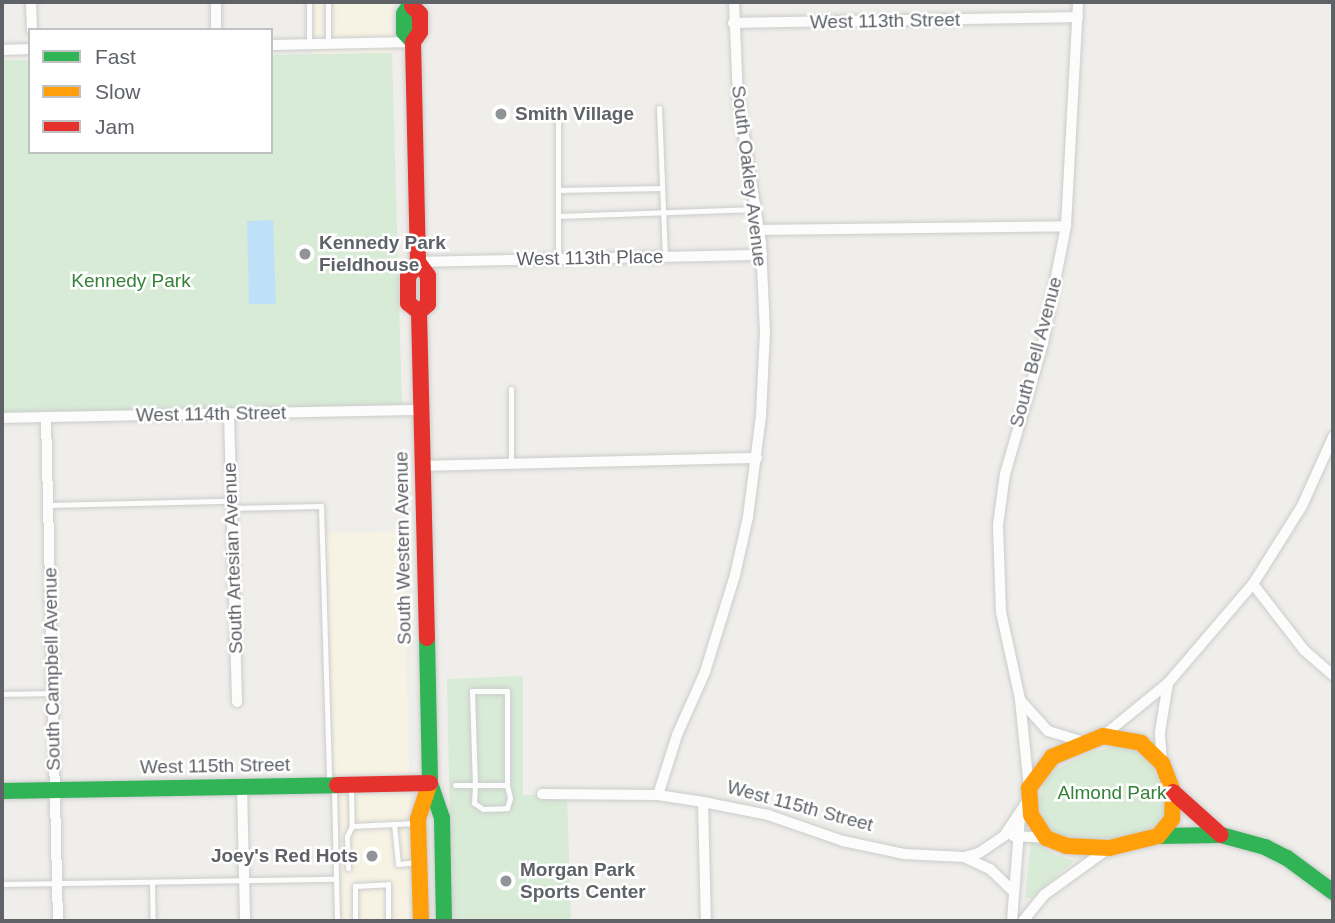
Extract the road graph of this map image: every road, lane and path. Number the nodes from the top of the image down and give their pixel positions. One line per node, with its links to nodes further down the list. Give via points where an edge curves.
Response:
1 (31, 2): 10 (street)
2 (216, 2): 11 (street)
3 (309, 2): 13 (lane)
4 (328, 2): 14 (lane)
5 (734, 2): 9 (street, South Oakley Avenue)
6 (1078, 2): 8 (street, South Bell Avenue)
7 (412, 4): 12 (street, South Western Avenue, via 404,14 404,32)
8 (1078, 17): 9 (street, West 113th Street); 25 (street, South Bell Avenue)
9 (733, 23): 22 (street, South Oakley Avenue, via 738,98)
10 (32, 28)
11 (216, 28)
12 (413, 42): 14 (street); 30 (street, South Western Avenue)
13 (309, 44): 14 (street); 15 (street)
14 (328, 44)
15 (273, 45)
16 (28, 49): 17 (street)
17 (2, 50)
18 (659, 108): 20 (lane)
19 (558, 116): 21 (lane)
20 (662, 188): 21 (lane); 23 (lane)
21 (558, 190): 24 (lane)
22 (757, 209): 23 (lane); 26 (street, South Oakley Avenue)
23 (663, 213): 24 (lane); 28 (lane)
24 (558, 216): 29 (lane)
25 (1066, 226): 26 (street); 47 (street, South Bell Avenue, via 1042,343 1005,474 998,526 1000,612)
26 (760, 230): 27 (street, South Oakley Avenue)
27 (762, 255): 28 (street, West 113th Place); 37 (street, South Oakley Avenue, via 765,332)
28 (665, 257): 29 (street, West 113th Place)
29 (558, 259): 30 (street, West 113th Place)
30 (418, 262): 32 (street, South Western Avenue, via 428,276 428,304 419,312)
31 (511, 389): 38 (lane)
32 (421, 411): 33 (street, West 114th Street); 39 (street, South Western Avenue)
33 (229, 414): 34 (street, West 114th Street); 41 (street, South Artesian Avenue)
34 (46, 417): 35 (street, West 114th Street); 40 (street, South Campbell Avenue)
35 (2, 418)
36 (1333, 437): 42 (street, via 1302,506)
37 (757, 458): 38 (street); 63 (street, South Oakley Avenue, via 735,575 705,672 669,756)
38 (511, 464): 39 (street)
39 (423, 466): 52 (street, South Western Avenue)
40 (48, 505): 41 (lane); 45 (street, South Campbell Avenue)
41 (231, 505): 48 (street, South Artesian Avenue); 53 (lane, via 321,506)
42 (1253, 584): 43 (street, via 1304,650); 44 (street)
43 (1333, 675)
44 (1168, 683): 49 (street); 51 (street, via 1160,732)
45 (52, 693): 46 (lane); 58 (street, South Campbell Avenue)
46 (2, 694)
47 (1020, 699): 50 (street, South Bell Avenue, via 1048,731); 62 (street, South Bell Avenue)
48 (237, 702)
49 (1103, 736): 50 (street); 51 (street, via 1141,743)
50 (1083, 742): 62 (street, via 1052,757)
51 (1162, 763): 60 (street)
52 (430, 783): 53 (street, West 115th Street); 66 (street, South Western Avenue); 92 (street, South Western Avenue, via 442,818)
53 (338, 784): 57 (street, West 115th Street); 68 (lane); 78 (lane)
54 (455, 785): 55 (lane)
55 (475, 785): 56 (lane); 56 (lane, via 474,803 483,809 507,808); 56 (lane, via 472,691 507,691)
56 (507, 785)
57 (242, 786): 58 (street, West 115th Street); 79 (street)
58 (55, 790): 59 (street, West 115th Street); 81 (street, South Campbell Avenue)
59 (2, 791)
60 (1173, 792): 70 (street); 72 (street, via 1172,819)
61 (542, 794): 63 (street, West 115th Street)
62 (1028, 794): 65 (street); 73 (street, via 1031,815)
63 (658, 795): 64 (street, West 115th Street)
64 (703, 802): 75 (street, West 115th Street, via 768,815 843,841 904,854); 93 (street)
65 (1020, 816): 69 (street); 71 (street)
66 (418, 823): 67 (lane); 76 (street, South Western Avenue)
67 (394, 824): 68 (lane); 76 (lane, via 398,864)
68 (352, 826): 77 (lane, via 347,836)
69 (1019, 835): 71 (street, West 115th Street); 73 (street, West 115th Street); 83 (street)
70 (1221, 835): 72 (street); 84 (street, via 1287,858)
71 (1004, 836): 75 (street, West 115th Street)
72 (1157, 836): 74 (street)
73 (1046, 838): 74 (street, via 1067,846)
74 (1109, 848): 95 (street, via 1044,895)
75 (964, 857): 83 (street, West 115th Street, via 990,869)
76 (419, 862): 91 (street, South Western Avenue)
77 (348, 868)
78 (336, 878): 79 (lane); 88 (lane)
79 (244, 880): 80 (lane); 87 (street)
80 (152, 882): 81 (lane); 86 (lane)
81 (57, 883): 82 (lane); 85 (street, South Campbell Avenue)
82 (2, 884)
83 (1012, 890): 94 (street)
84 (1333, 892)
85 (58, 921)
86 (153, 921)
87 (245, 921)
88 (337, 921)
89 (355, 921): 90 (lane, via 355,886 388,884)
90 (388, 921)
91 (421, 921)
92 (444, 921)
93 (706, 921)
94 (1012, 921)
95 (1023, 921)

